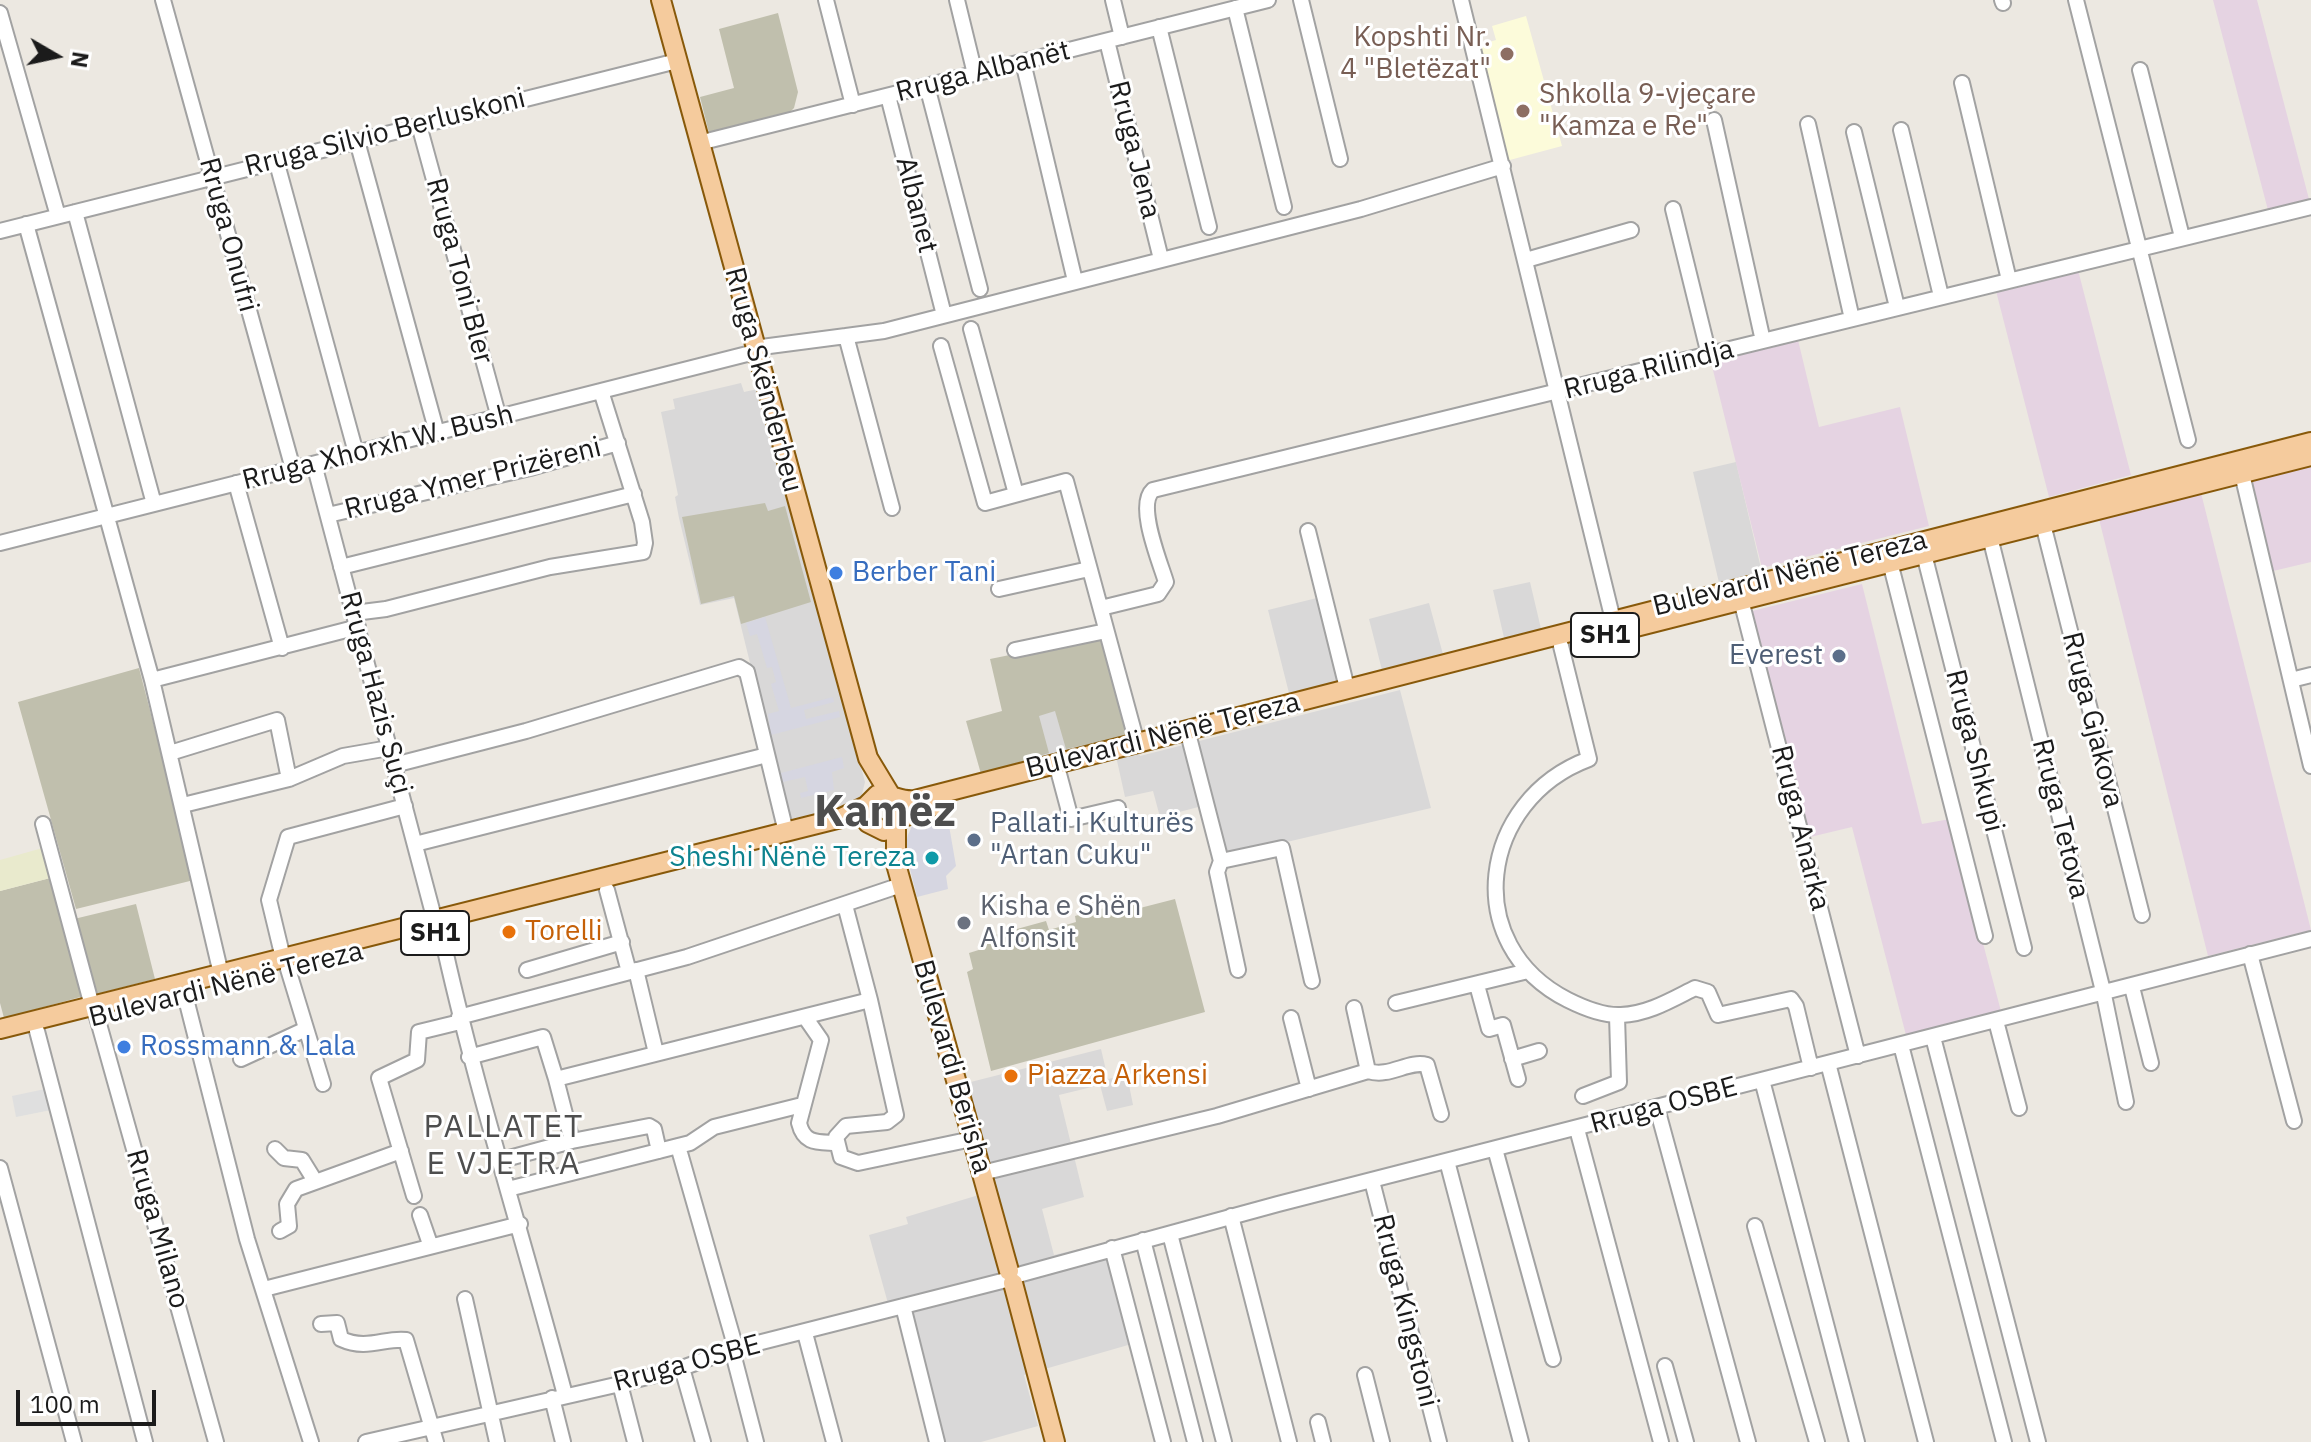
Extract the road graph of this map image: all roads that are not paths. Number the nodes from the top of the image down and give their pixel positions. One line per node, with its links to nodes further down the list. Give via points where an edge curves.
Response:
1 (163, 0): 34 (street, Rruga Onufri)
2 (661, 0): 16 (main road, Rruga Skënderbeu)
3 (826, 0): 23 (street)
4 (957, 0): 19 (street)
5 (1113, 0): 15 (street, Rruga Jena)
6 (1201, 0): 13 (street)
7 (1268, 0): 11 (street, Rruga Albanët)
8 (1301, 0): 31 (street)
9 (1461, 0): 33 (street)
10 (2076, 0): 45 (street)
11 (1235, 8): 13 (street, Rruga Albanët); 35 (street)
12 (0, 13): 39 (street)
13 (1205, 16): 14 (street, Rruga Albanët)
14 (1159, 27): 15 (street, Rruga Albanët); 41 (street)
15 (1115, 39): 17 (street, Rruga Albanët); 46 (street, Rruga Jena)
16 (677, 61): 26 (street, Rruga Silvio Berluskoni); 30 (main road, Rruga Skënderbeu)
17 (1023, 62): 19 (street, Rruga Albanët); 49 (street)
18 (2140, 70): 44 (street)
19 (975, 74): 21 (street, Rruga Albanët)
20 (1962, 83): 48 (street)
21 (927, 86): 22 (street, Rruga Albanët); 50 (street)
22 (888, 96): 23 (street, Rruga Albanët); 53 (street, Albanet)
23 (853, 105): 30 (street, Rruga Albanët)
24 (1714, 120): 57 (street)
25 (1808, 124): 54 (street)
26 (419, 125): 29 (street, Rruga Silvio Berluskoni); 63 (street, Rruga Toni Bler)
27 (1901, 130): 51 (street)
28 (1854, 132): 52 (street)
29 (357, 141): 32 (street, Rruga Silvio Berluskoni); 64 (street)
30 (699, 143): 59 (main road, Rruga Skënderbeu)
31 (1340, 159)
32 (276, 160): 34 (street, Rruga Silvio Berluskoni); 68 (street)
33 (1503, 166): 46 (street, Rruga Xhorxh W. Bush, via 1361,209); 47 (street)
34 (212, 176): 38 (street, Rruga Silvio Berluskoni); 71 (street, Rruga Onufri)
35 (1284, 207)
36 (2311, 207): 44 (street, Rruga Rilindja)
37 (1673, 209): 60 (street)
38 (75, 212): 39 (street, Rruga Silvio Berluskoni); 76 (street)
39 (58, 216): 40 (street, Rruga Silvio Berluskoni)
40 (26, 224): 43 (street, Rruga Silvio Berluskoni); 79 (street)
41 (1209, 227)
42 (1631, 230): 47 (street)
43 (0, 231)
44 (2182, 237): 45 (street, Rruga Rilindja)
45 (2139, 248): 48 (street, Rruga Rilindja); 65 (street)
46 (1161, 259): 49 (street, Rruga Xhorxh W. Bush)
47 (1526, 260): 62 (street)
48 (2009, 280): 51 (street, Rruga Rilindja)
49 (1075, 281): 53 (street, Rruga Xhorxh W. Bush)
50 (980, 289)
51 (1941, 296): 52 (street, Rruga Rilindja)
52 (1897, 307): 54 (street, Rruga Rilindja)
53 (944, 315): 56 (street, Rruga Xhorxh W. Bush)
54 (1852, 319): 57 (street, Rruga Rilindja)
55 (971, 329): 75 (street)
56 (846, 336): 59 (street, Rruga Xhorxh W. Bush); 77 (street)
57 (1763, 341): 60 (street, Rruga Rilindja)
58 (941, 346): 75 (street, via 983,500)
59 (754, 350): 61 (street, Rruga Xhorxh W. Bush); 106 (main road, Rruga Skënderbeu)
60 (1709, 355): 62 (street, Rruga Rilindja)
61 (601, 391): 63 (street, Rruga Xhorxh W. Bush); 67 (street)
62 (1558, 393): 90 (street, Rruga Rilindja, via 1153,490 1145,509 1166,582 1158,594); 92 (street)
63 (499, 418): 64 (street, Rruga Xhorxh W. Bush)
64 (437, 433): 68 (street, Rruga Xhorxh W. Bush)
65 (2188, 440)
66 (2311, 442): 92 (main road, Bulevardi Nënë Tereza / SH1)
67 (618, 443): 74 (street); 78 (street, Rruga Ymer Prizëreni)
68 (356, 453): 70 (street, Rruga Xhorxh W. Bush)
69 (2311, 456): 72 (main road, Bulevardi Nënë Tereza / SH1)
70 (314, 464): 71 (street, Rruga Xhorxh W. Bush); 78 (street, Rruga Hazis Suçi)
71 (293, 469): 73 (street, Rruga Xhorxh W. Bush)
72 (2242, 474): 80 (main road, Bulevardi Nënë Tereza / SH1); 99 (street)
73 (236, 483): 76 (street, Rruga Xhorxh W. Bush); 95 (street)
74 (634, 494): 86 (street); 91 (street, via 643,552 550,567)
75 (1016, 494): 87 (street, via 1066,481)
76 (154, 504): 79 (street, Rruga Xhorxh W. Bush)
77 (892, 508)
78 (328, 515): 86 (street, Rruga Hazis Suçi)
79 (107, 516): 83 (street, Rruga Xhorxh W. Bush); 98 (street)
80 (2043, 524): 82 (main road, Bulevardi Nënë Tereza / SH1); 125 (street, Rruga Gjakova)
81 (1308, 531): 100 (street)
82 (1990, 537): 84 (main road, Bulevardi Nënë Tereza / SH1); 142 (street, Rruga Tetova)
83 (0, 543)
84 (1924, 554): 85 (main road, Bulevardi Nënë Tereza / SH1); 130 (street, Rruga Shkupi)
85 (1890, 562): 89 (main road, Bulevardi Nënë Tereza / SH1); 127 (street)
86 (341, 567): 91 (street, Rruga Hazis Suçi)
87 (1089, 569): 88 (street); 90 (street)
88 (999, 589)
89 (1741, 600): 94 (main road, Bulevardi Nënë Tereza / SH1); 160 (street, Rruga Anarka)
90 (1101, 608): 93 (street)
91 (356, 620): 95 (street); 102 (street, Rruga Hazis Suçi)
92 (1613, 620): 100 (main road, Bulevardi Nënë Tereza / SH1)
93 (1106, 631): 96 (street); 103 (street)
94 (1561, 646): 101 (main road, Bulevardi Nënë Tereza / SH1); 136 (street, via 1589,759 1536,789 1512,821 1496,870 1502,924)
95 (282, 648): 98 (street)
96 (1015, 650)
97 (2311, 675): 99 (street)
98 (152, 680): 104 (street)
99 (2291, 680): 108 (street)
100 (1347, 688): 103 (main road, Bulevardi Nënë Tereza / SH1)
101 (1190, 741): 103 (main road, Bulevardi Nënë Tereza / SH1); 120 (street)
102 (389, 748): 107 (street, Rruga Hazis Suçi); 110 (street, via 343,756)
103 (1139, 748): 109 (main road, Bulevardi Nënë Tereza / SH1); 115 (main road, Bulevardi Nënë Tereza / SH1, via 915,800)
104 (170, 753): 110 (street, via 277,720); 112 (street)
105 (767, 755): 107 (street, via 747,672 739,667); 118 (street); 119 (street)
106 (868, 758): 111 (main road, Rruga Skënderbeu); 115 (main road, Rruga Skënderbeu)
107 (394, 765): 113 (street, Rruga Hazis Suçi)
108 (2311, 766)
109 (1059, 774): 114 (street, via 1071,819); 115 (main road, Bulevardi Nënë Tereza / SH1)
110 (289, 779): 112 (street)
111 (868, 803): 115 (main road, Bulevardi Nënë Tereza / SH1, via 877,795); 117 (main road, via 865,816); 118 (main road, Bulevardi Nënë Tereza / SH1, via 841,818)
112 (183, 805): 137 (street)
113 (405, 806): 119 (street, Rruga Hazis Suçi); 132 (street, via 288,837 269,900)
114 (1118, 808)
115 (896, 810): 117 (main road, Bulevardi Nënë Tereza / SH1, via 888,831); 121 (main road, Bulevardi Berisha)
116 (43, 824): 146 (street, Rruga Milano)
117 (873, 828): 121 (main road, Bulevardi Berisha); 123 (main road, Bulevardi Nënë Tereza / SH1)
118 (786, 832): 126 (main road, Bulevardi Nënë Tereza / SH1)
119 (415, 844): 126 (street, Rruga Hazis Suçi)
120 (1221, 861): 134 (street, via 1217,872); 138 (street, via 1282,848)
121 (896, 864): 122 (main road, Bulevardi Berisha)
122 (901, 885): 124 (street); 181 (main road, Bulevardi Berisha)
123 (607, 890): 126 (main road, Bulevardi Nënë Tereza / SH1); 129 (street)
124 (845, 905): 135 (street); 143 (street)
125 (2142, 915)
126 (438, 926): 132 (main road, Bulevardi Nënë Tereza / SH1); 150 (street, Rruga Hazis Suçi)
127 (1985, 936)
128 (2311, 939): 131 (street, Rruga OSBE)
129 (622, 942): 133 (street); 135 (street)
130 (2024, 948)
131 (2250, 954): 140 (street, Rruga OSBE); 179 (street)
132 (285, 964): 137 (main road, Bulevardi Nënë Tereza / SH1); 141 (main road, Bulevardi Nënë Tereza / SH1); 153 (street)
133 (527, 970)
134 (1238, 970)
135 (632, 971): 150 (street); 159 (street)
136 (1528, 971): 139 (street); 147 (street, via 1573,1003)
137 (221, 974): 146 (main road, Bulevardi Nënë Tereza / SH1)
138 (1312, 981)
139 (1477, 985): 144 (street); 163 (street, via 1489,1029 1503,1025)
140 (2132, 987): 142 (street, Rruga OSBE); 165 (street)
141 (185, 995): 146 (main road, Bulevardi Nënë Tereza / SH1); 207 (street)
142 (2104, 995): 151 (street, Rruga OSBE); 174 (street, Rruga Tetova)
143 (870, 1000): 148 (street); 184 (street, via 896,1115 887,1122 846,1126)
144 (1396, 1003)
145 (1354, 1008): 167 (street)
146 (94, 1011): 152 (main road, Bulevardi Nënë Tereza / SH1); 154 (main road, Bulevardi Nënë Tereza / SH1); 224 (street, Rruga Milano)
147 (1617, 1016): 166 (street, via 1647,1011 1695,988 1708,992 1718,1015 1791,999); 173 (street, via 1619,1082)
148 (805, 1017): 159 (street); 175 (street, via 821,1040)
149 (1291, 1018): 172 (street)
150 (459, 1020): 161 (street, Rruga Hazis Suçi); 187 (street, via 419,1032 417,1060 379,1078)
151 (1996, 1021): 155 (street, Rruga OSBE); 177 (street)
152 (0, 1029)
153 (306, 1029): 162 (street); 171 (street)
154 (37, 1031): 156 (main road, Bulevardi Nënë Tereza / SH1); 223 (street)
155 (1933, 1037): 157 (street, Rruga OSBE); 251 (street)
156 (0, 1040)
157 (1901, 1045): 160 (street, Rruga OSBE); 250 (street)
158 (1539, 1051): 163 (street)
159 (656, 1053): 168 (street)
160 (1858, 1056): 164 (street, Rruga OSBE)
161 (469, 1057): 168 (street, via 543,1037); 189 (street, Rruga Hazis Suçi)
162 (241, 1059)
163 (1512, 1059): 169 (street)
164 (1828, 1063): 166 (street, Rruga OSBE); 249 (street)
165 (2151, 1063)
166 (1811, 1068): 170 (street, Rruga OSBE)
167 (1368, 1071): 172 (street); 178 (street, via 1384,1074 1427,1065)
168 (556, 1079): 182 (street)
169 (1518, 1079)
170 (1762, 1080): 176 (street, Rruga OSBE); 248 (street)
171 (323, 1084)
172 (1309, 1089): 192 (street)
173 (1583, 1096)
174 (2126, 1102)
175 (802, 1105): 183 (street, via 714,1127); 184 (street, via 799,1123 805,1138)
176 (1657, 1108): 180 (street, Rruga OSBE); 246 (street)
177 (2019, 1108)
178 (1441, 1114)
179 (2294, 1121)
180 (1577, 1129): 186 (street, Rruga OSBE); 244 (street)
181 (972, 1139): 184 (street, via 858,1163 847,1161); 192 (main road, Bulevardi Berisha)
182 (572, 1141): 188 (street, via 649,1126); 189 (street)
183 (678, 1146): 188 (street); 212 (street)
184 (837, 1148)
185 (275, 1149): 193 (street, via 284,1158 302,1160)
186 (1495, 1149): 190 (street, Rruga OSBE); 213 (street)
187 (401, 1151): 193 (street); 196 (street)
188 (659, 1151): 195 (street)
189 (498, 1161): 195 (street, Rruga Hazis Suçi)
190 (1447, 1161): 194 (street, Rruga OSBE); 243 (street)
191 (0, 1168): 222 (street)
192 (982, 1173): 206 (main road, Bulevardi Berisha)
193 (315, 1181): 201 (street, via 291,1194 289,1226)
194 (1372, 1181): 198 (street, Rruga OSBE); 242 (street, Rruga Kingstoni)
195 (508, 1189): 199 (street, Rruga Hazis Suçi)
196 (414, 1196)
197 (420, 1215): 204 (street)
198 (1231, 1216): 202 (street, Rruga OSBE); 239 (street)
199 (520, 1224): 204 (street); 218 (street, Rruga Hazis Suçi)
200 (1755, 1226): 247 (street)
201 (280, 1231)
202 (1170, 1234): 203 (street, Rruga OSBE); 238 (street)
203 (1143, 1240): 205 (street, Rruga OSBE); 237 (street)
204 (430, 1244): 207 (street)
205 (1112, 1248): 206 (street, Rruga OSBE); 236 (street)
206 (1012, 1277): 209 (street, Rruga OSBE); 235 (main road, Bulevardi Berisha)
207 (264, 1289): 225 (street)
208 (465, 1299): 219 (street)
209 (903, 1306): 211 (street, Rruga OSBE); 234 (street)
210 (321, 1324): 221 (street, via 337,1323 341,1339 349,1343 376,1346 406,1340)
211 (805, 1333): 212 (street, Rruga OSBE); 233 (street)
212 (734, 1349): 215 (street, Rruga OSBE); 232 (street)
213 (1553, 1359)
214 (1665, 1366): 245 (street)
215 (682, 1368): 217 (street, Rruga OSBE); 231 (street)
216 (1365, 1375): 241 (street)
217 (620, 1384): 218 (street, Rruga OSBE); 230 (street)
218 (558, 1397): 219 (street, Rruga OSBE); 229 (street, Rruga Hazis Suçi)
219 (491, 1412): 221 (street, Rruga OSBE); 228 (street)
220 (1318, 1422): 240 (street)
221 (431, 1427): 226 (street, Rruga OSBE); 227 (street)
222 (74, 1442)
223 (145, 1442)
224 (216, 1442)
225 (311, 1442)
226 (366, 1442)
227 (436, 1442)
228 (497, 1442)
229 (563, 1442)
230 (635, 1442)
231 (703, 1442)
232 (756, 1442)
233 (834, 1442)
234 (937, 1442)
235 (1055, 1442)
236 (1163, 1442)
237 (1195, 1442)
238 (1224, 1442)
239 (1289, 1442)
240 (1323, 1442)
241 (1382, 1442)
242 (1439, 1442)
243 (1521, 1442)
244 (1661, 1442)
245 (1686, 1442)
246 (1748, 1442)
247 (1817, 1442)
248 (1857, 1442)
249 (1926, 1442)
250 (2004, 1442)
251 (2038, 1442)

